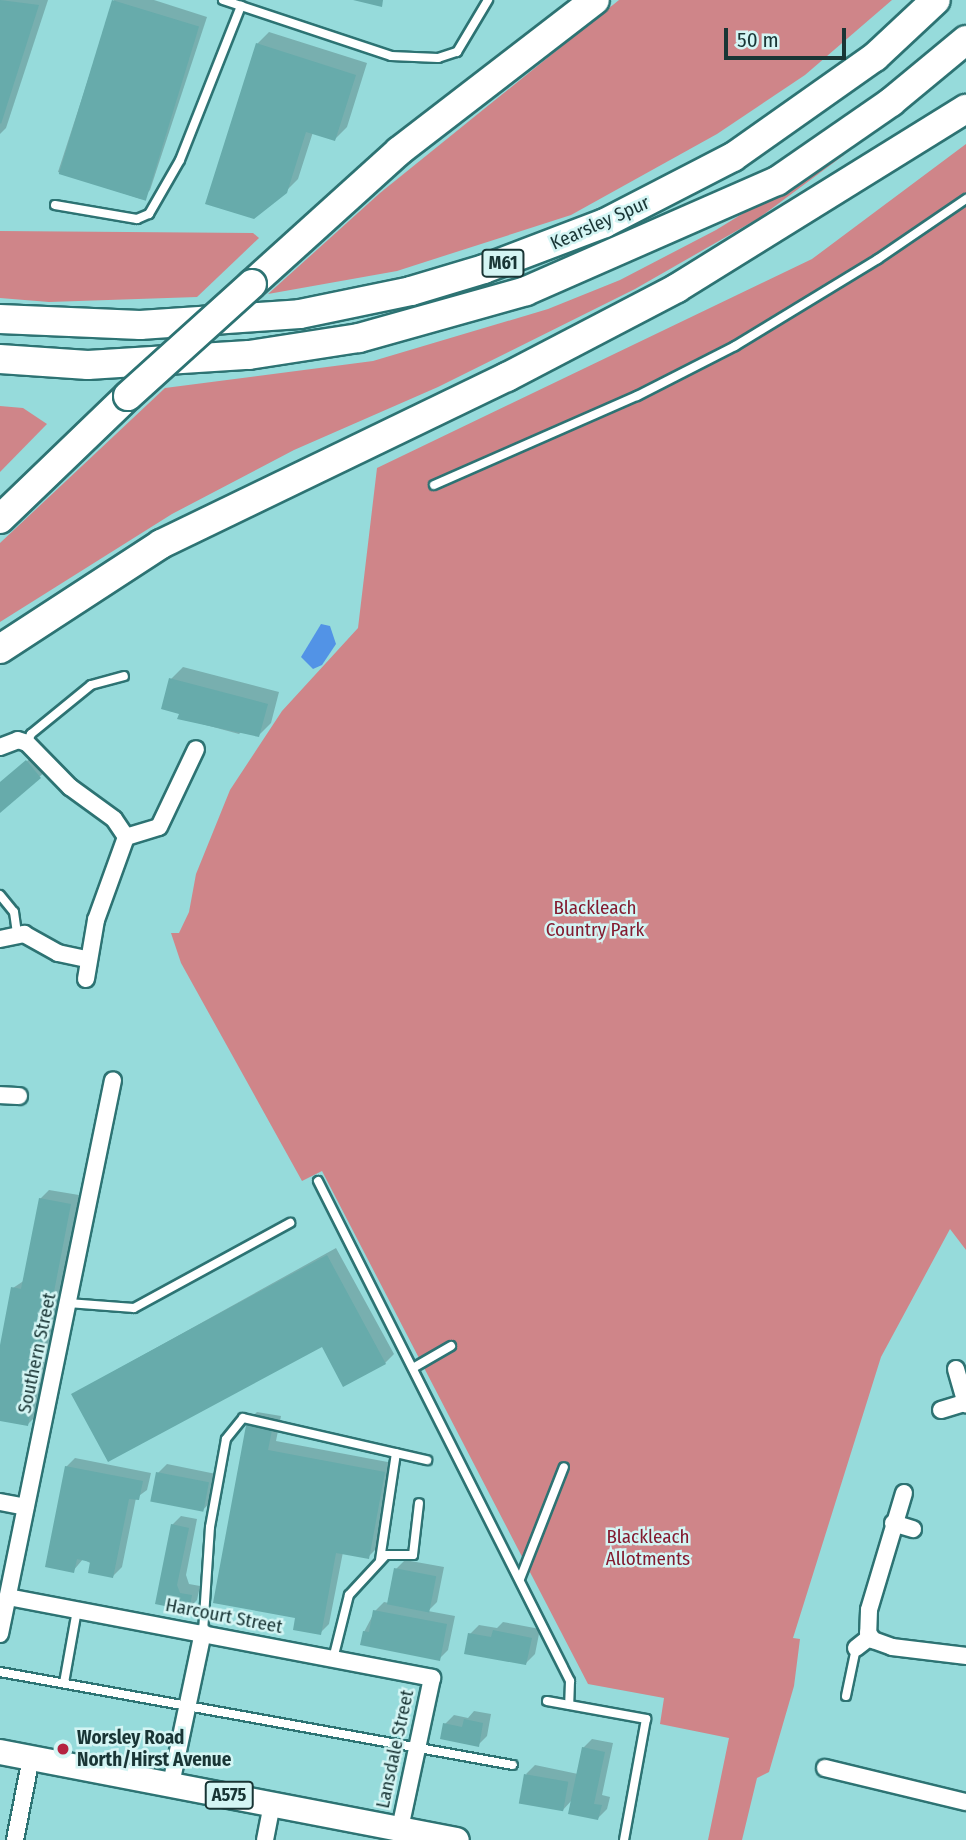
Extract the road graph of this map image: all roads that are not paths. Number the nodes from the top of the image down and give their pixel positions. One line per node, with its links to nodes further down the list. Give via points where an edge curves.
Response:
1 (223, 0): 5 (lane)
2 (488, 0): 5 (lane, via 457,52 438,58 391,56)
3 (595, 0): 17 (highway, bridge, via 399,151 128,396)
4 (936, 0): 14 (highway, Kearsley Spur / M61, via 875,57 733,157 614,219 496,265 360,303 287,316 140,325)
5 (241, 6): 12 (lane, via 180,160 149,214 137,219)
6 (966, 19): 13 (highway, M61, via 877,91)
7 (966, 40): 13 (highway, M61, via 891,103 777,181)
8 (966, 89): 10 (highway)
9 (966, 109): 10 (highway)
10 (886, 155): 18 (highway, via 677,288 519,371 161,544)
11 (966, 199): 16 (lane, via 735,346 637,396)
12 (55, 205)
13 (703, 213): 15 (highway, Kearsley Spur / M61, via 526,291 359,338 249,355 115,364)
14 (0, 319)
15 (0, 359)
16 (434, 485)
17 (0, 519)
18 (0, 649)
19 (124, 676): 20 (lane, via 92,685 31,734)
20 (27, 743): 21 (street, via 18,740); 23 (street, via 70,786 114,819)
21 (0, 747)
22 (196, 749): 23 (street, via 159,827)
23 (126, 837): 27 (street, via 102,897)
24 (0, 895): 25 (lane, via 14,912)
25 (18, 933): 26 (street); 27 (street, via 58,953)
26 (0, 939)
27 (87, 959): 28 (street)
28 (86, 979)
29 (113, 1080): 34 (street, Southern Street)
30 (0, 1095): 31 (street)
31 (19, 1096)
32 (318, 1181): 36 (lane)
33 (290, 1223): 34 (lane, via 134,1308)
34 (68, 1303): 46 (street, Southern Street)
35 (452, 1346): 36 (lane)
36 (413, 1368): 50 (lane)
37 (956, 1369): 38 (street)
38 (965, 1404): 39 (street)
39 (941, 1410)
40 (396, 1452): 41 (lane); 49 (lane); 53 (lane, via 243,1418 226,1439 210,1527)
41 (427, 1460)
42 (564, 1467): 50 (lane)
43 (904, 1493): 47 (street)
44 (0, 1502): 46 (street)
45 (419, 1503): 49 (lane, via 413,1555 386,1555)
46 (26, 1507): 51 (street, Southern Street)
47 (893, 1522): 48 (street); 55 (street, via 869,1610)
48 (913, 1530)
49 (380, 1560): 58 (lane, via 349,1595)
50 (520, 1578): 64 (lane, via 570,1681)
51 (8, 1597): 52 (street, Harcourt Street); 54 (street, Southern Street)
52 (77, 1609): 53 (street, Harcourt Street); 61 (lane)
53 (202, 1632): 58 (street, Harcourt Street); 65 (street)
54 (0, 1634)
55 (870, 1637): 56 (street); 57 (street, via 892,1647)
56 (856, 1648): 62 (lane)
57 (966, 1656)
58 (333, 1658): 60 (street, Harcourt Street)
59 (0, 1672): 61 (lane)
60 (432, 1678): 66 (street, Lansdale Street)
61 (64, 1683): 65 (lane)
62 (846, 1696)
63 (547, 1701): 64 (lane)
64 (569, 1705): 78 (lane, via 646,1719)
65 (187, 1706): 66 (lane); 71 (street)
66 (417, 1748): 69 (lane); 74 (street, Lansdale Street)
67 (0, 1752): 68 (main road, A575)
68 (31, 1758): 71 (main road, A575); 75 (street)
69 (513, 1765)
70 (825, 1769): 72 (street)
71 (171, 1784): 73 (main road, A575)
72 (966, 1802)
73 (272, 1803): 74 (main road, A575); 76 (street)
74 (400, 1829): 77 (main road, A575)
75 (15, 1840)
76 (265, 1840)
77 (457, 1840)
78 (624, 1840)

